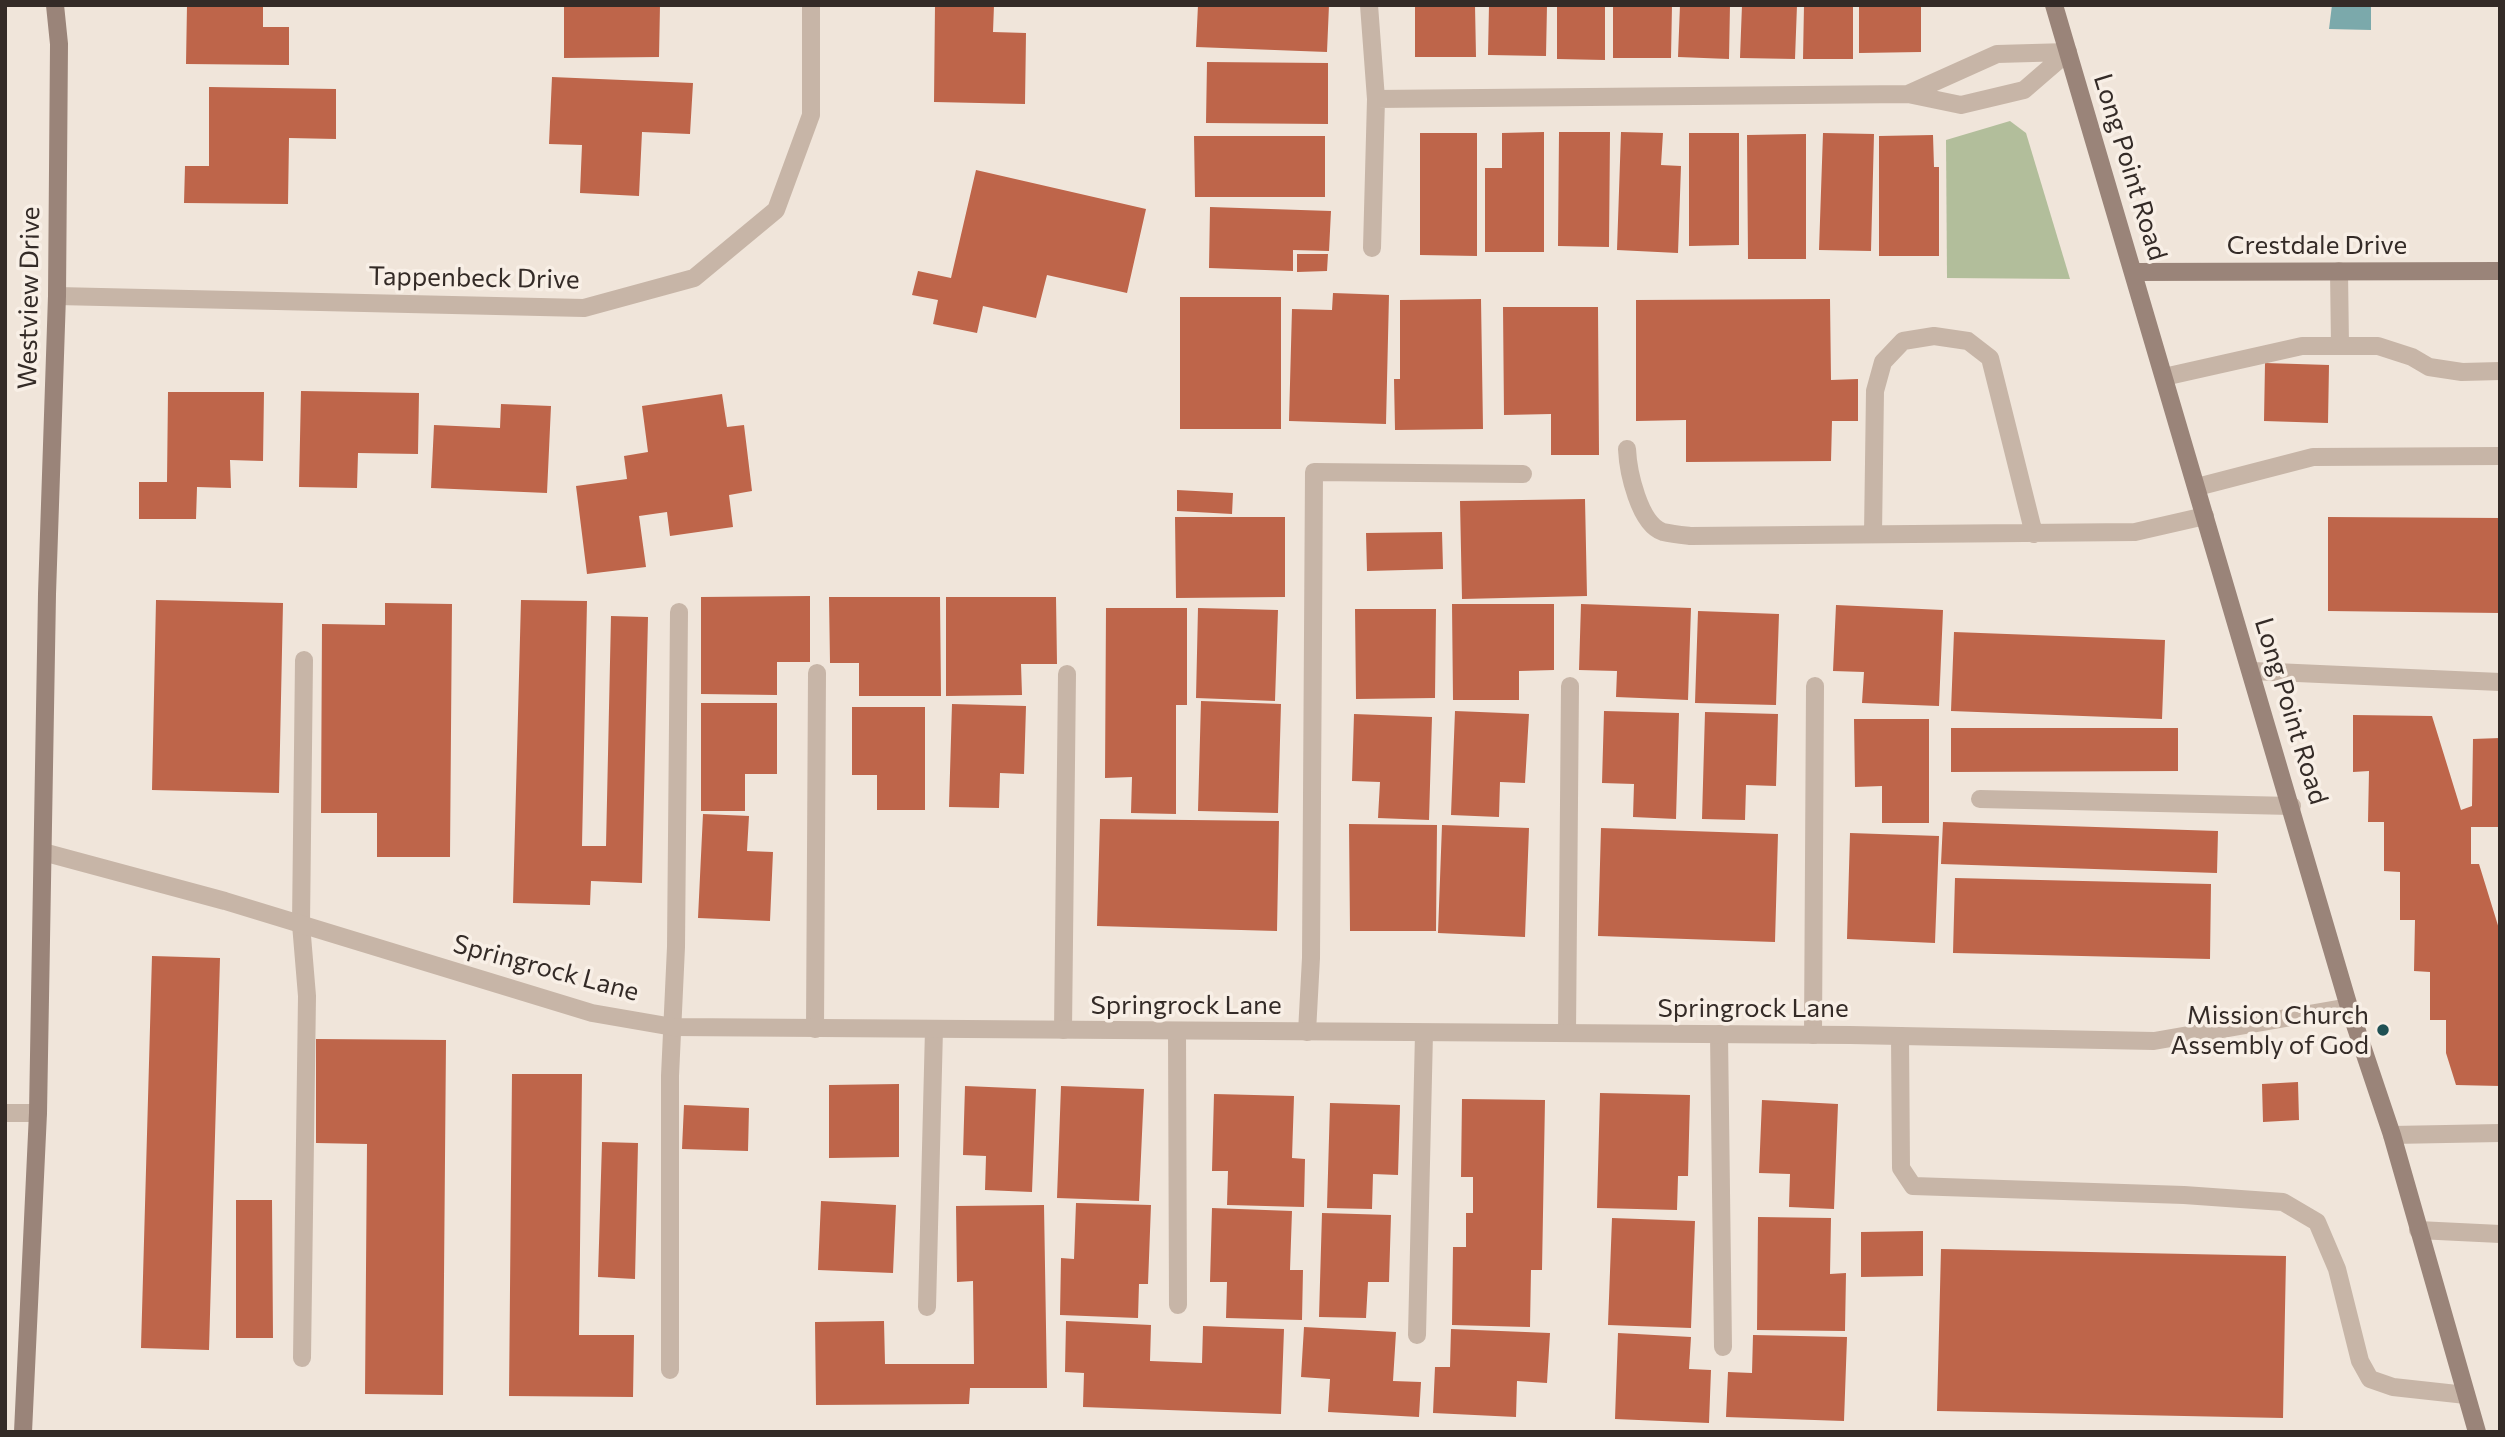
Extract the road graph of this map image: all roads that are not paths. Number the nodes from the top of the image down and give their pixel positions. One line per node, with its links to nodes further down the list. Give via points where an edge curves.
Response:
1 (55, 5): 12 (main road, Westview Drive, via 59,44)
2 (811, 5): 12 (street, Tappenbeck Drive, via 811,115 776,210 694,278 584,308)
3 (1370, 5): 7 (street)
4 (2054, 5): 5 (main road, Long Point Road)
5 (2068, 52): 6 (street, via 1997,54); 6 (street, via 2024,90 1961,105); 11 (main road, Long Point Road)
6 (1908, 94): 7 (street)
7 (1376, 99): 8 (street)
8 (1372, 248)
9 (2339, 271): 10 (main road, Crestdale Drive); 11 (main road, Crestdale Drive); 13 (street)
10 (2500, 271)
11 (2134, 272): 15 (main road, Long Point Road)
12 (57, 296): 33 (main road, Westview Drive)
13 (2340, 346): 14 (street, via 2378,346 2428,367); 15 (street, via 2302,346)
14 (2500, 371)
15 (2164, 377): 19 (main road, Long Point Road)
16 (1627, 449): 21 (street, via 1642,512 1660,531 1691,536)
17 (2500, 456): 19 (street, via 2313,457)
18 (1523, 474): 41 (street, via 1314,472)
19 (2197, 487): 20 (main road, Long Point Road)
20 (2205, 516): 22 (street, via 2135,532); 25 (main road, Long Point Road)
21 (1873, 534): 22 (street); 22 (street, via 1875,391 1883,362 1903,341 1934,336 1968,341 1990,358)
22 (2034, 534)
23 (679, 612): 36 (street)
24 (304, 660): 34 (street)
25 (2252, 671): 28 (street); 32 (main road, Long Point Road)
26 (817, 673): 37 (street)
27 (1067, 674): 39 (street)
28 (2500, 682)
29 (1570, 686): 43 (street)
30 (1815, 686): 45 (street)
31 (1980, 799): 32 (street)
32 (2292, 806): 35 (main road, Long Point Road)
33 (43, 852): 34 (street, Springrock Lane); 48 (main road, Westview Drive)
34 (301, 924): 36 (street, Springrock Lane, via 592,1013); 57 (street, via 307,996)
35 (2349, 1007): 46 (street, Springrock Lane, via 2154,1041); 50 (main road, Long Point Road)
36 (673, 1027): 37 (street, Springrock Lane); 58 (street)
37 (815, 1029): 38 (street, Springrock Lane)
38 (934, 1030): 39 (street, Springrock Lane); 54 (street)
39 (1063, 1030): 40 (street, Springrock Lane)
40 (1177, 1031): 41 (street, Springrock Lane); 53 (street)
41 (1307, 1032): 42 (street, Springrock Lane)
42 (1424, 1033): 43 (street, Springrock Lane); 55 (street)
43 (1567, 1033): 44 (street, Springrock Lane)
44 (1719, 1034): 45 (street, Springrock Lane); 56 (street)
45 (1812, 1035): 46 (street, Springrock Lane)
46 (1900, 1036): 59 (street, via 1901,1168 1913,1186 2283,1202 2317,1222 2337,1269 2360,1361 2370,1379 2393,1387)
47 (5, 1113): 48 (street)
48 (38, 1113): 60 (main road, Westview Drive)
49 (2500, 1133): 50 (street)
50 (2392, 1135): 51 (main road, Long Point Road)
51 (2418, 1230): 52 (street); 59 (main road, Long Point Road)
52 (2500, 1234)
53 (1178, 1305)
54 (927, 1307)
55 (1417, 1335)
56 (1723, 1347)
57 (302, 1358)
58 (670, 1370)
59 (2466, 1395): 61 (main road, Long Point Road)
60 (23, 1432)
61 (2477, 1432)

